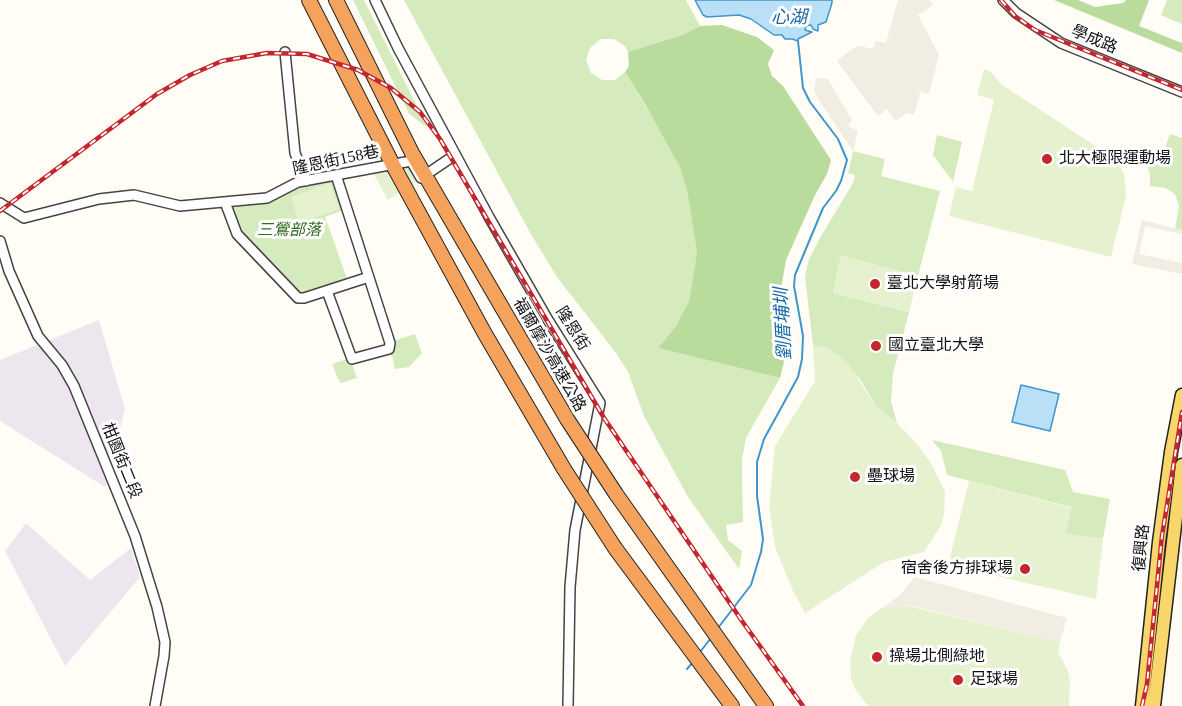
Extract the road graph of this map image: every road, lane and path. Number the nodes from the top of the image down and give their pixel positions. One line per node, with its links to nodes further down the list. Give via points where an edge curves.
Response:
1 (309, 0): 8 (highway)
2 (336, 0): 10 (highway, 福爾摩沙高速公路)
3 (375, 0): 7 (street, 隆恩街)
4 (1003, 0): 6 (street, 學成路, via 1061,43)
5 (285, 52): 11 (street, via 296,153)
6 (1182, 92)
7 (455, 155): 10 (street); 21 (street, 隆恩街, via 600,403 575,530)
8 (393, 164): 9 (street, 隆恩街158巷); 10 (street, 隆恩街158巷, via 411,161 421,178); 19 (highway, bridge, via 564,469 615,548)
9 (336, 175): 11 (street, 隆恩街158巷); 15 (street)
10 (425, 175): 22 (highway, 福爾摩沙高速公路, bridge, via 567,419)
11 (306, 181): 12 (street, 隆恩街158巷, via 267,198)
12 (225, 202): 13 (street, 隆恩街158巷, via 180,206 134,195 99,199 24,218); 16 (street, via 237,234 298,298)
13 (0, 203)
14 (0, 241): 20 (street, 柑園街二段, via 38,336 74,386 135,536 165,642)
15 (369, 277): 16 (street); 16 (street, via 389,349 352,359)
16 (327, 291)
17 (1182, 395): 23 (main road, 復興路, via 1162,520)
18 (1182, 465): 24 (main road, 復興路)
19 (730, 703)
20 (155, 706)
21 (568, 706)
22 (766, 706)
23 (1142, 706)
24 (1154, 706)

